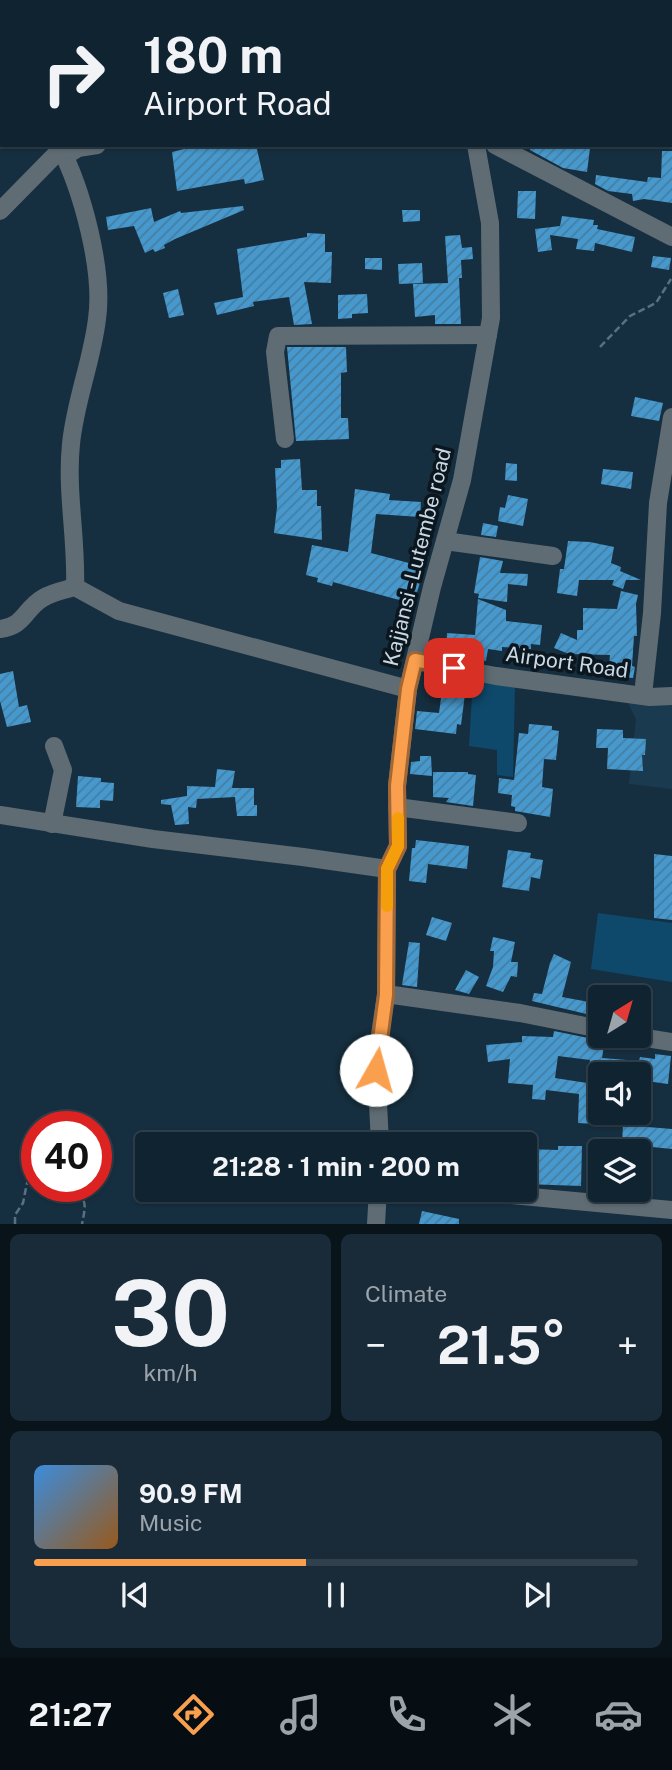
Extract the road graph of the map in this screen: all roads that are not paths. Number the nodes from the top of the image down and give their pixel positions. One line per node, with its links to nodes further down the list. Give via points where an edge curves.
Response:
1 (84, 147): 4 (street)
2 (476, 147): 7 (street, Kajjansi - Lutembe road, via 490,223)
3 (499, 147): 6 (street)
4 (62, 150): 5 (street); 12 (street, via 87,225 100,288 71,444)
5 (0, 211)
6 (672, 237)
7 (488, 335): 9 (street, via 278,335 275,352); 10 (street, Kajjansi - Lutembe road, via 462,480)
8 (672, 417): 16 (street, via 658,503)
9 (285, 439)
10 (445, 541): 11 (street); 14 (street, Kajjansi - Lutembe road)
11 (553, 556)
12 (75, 587): 13 (street, via 41,599 12,628); 15 (street, via 104,605 142,618)
13 (0, 629)
14 (415, 660): 15 (street, Kajjansi - Lutembe road); 16 (street, Airport Road, via 496,676)
15 (408, 689): 19 (street, Kajjansi - Lutembe road)
16 (643, 695): 17 (street, Airport Road)
17 (672, 696)
18 (54, 746): 22 (street, via 62,770)
19 (397, 807): 21 (street); 23 (street, Kajjansi - Lutembe road, via 398,846)
20 (0, 815): 22 (street)
21 (518, 823)
22 (52, 824): 23 (street)
23 (387, 869): 24 (street, Kajjansi - Lutembe road)
24 (386, 995): 25 (street); 28 (street, Kajjansi - Lutembe road, via 376,1062)
25 (588, 1027)
26 (651, 1039): 27 (street)
27 (672, 1042)
28 (379, 1132)
29 (537, 1197): 31 (street)
30 (377, 1202): 32 (street)
31 (672, 1210)
32 (376, 1224)

